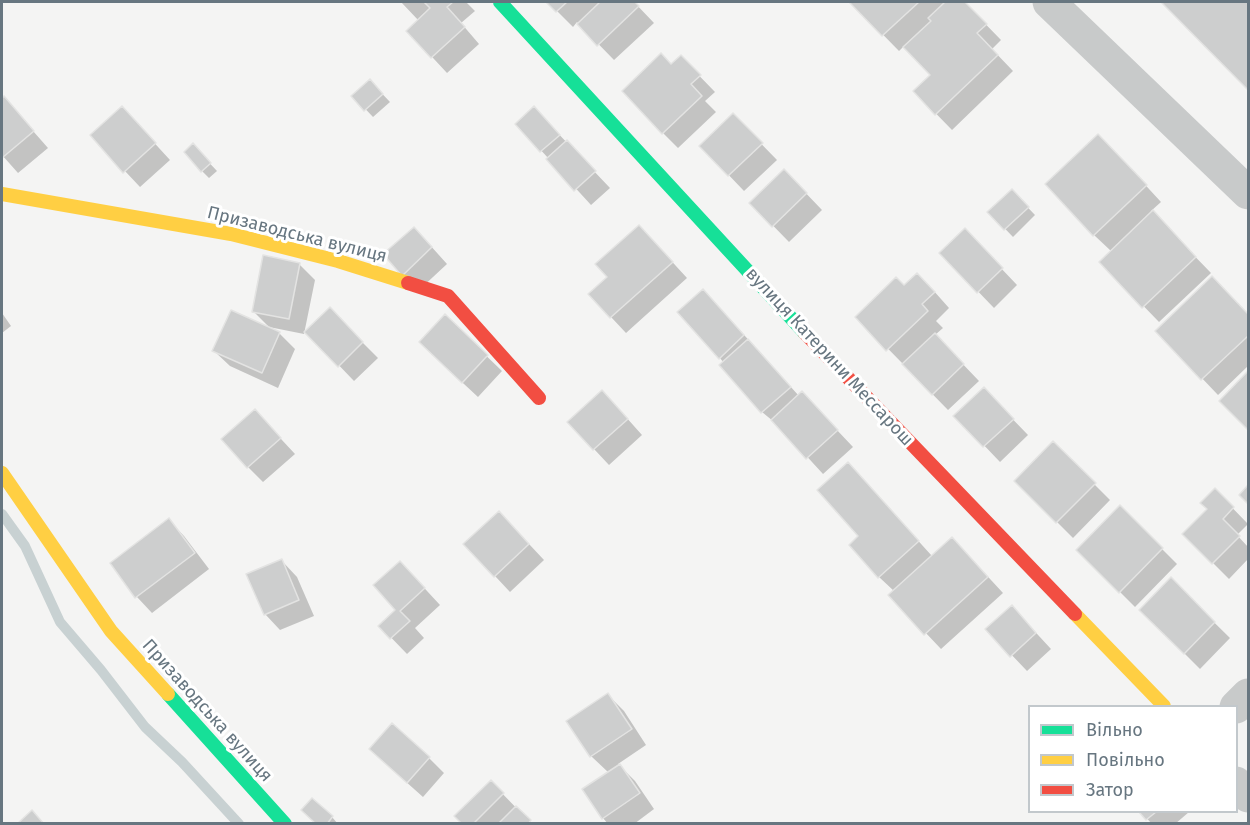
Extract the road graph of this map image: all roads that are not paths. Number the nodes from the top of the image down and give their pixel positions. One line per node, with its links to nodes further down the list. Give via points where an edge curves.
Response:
1 (500, 2): 7 (street, вулиця Катерини Мессарош, via 838,369)
2 (1049, 2): 3 (street)
3 (1248, 192)
4 (2, 194): 5 (street, Призаводська вулиця, via 231,234 338,261 448,296)
5 (539, 398)
6 (2, 473): 8 (street, Призаводська вулиця, via 111,631)
7 (1163, 705)
8 (285, 824)

